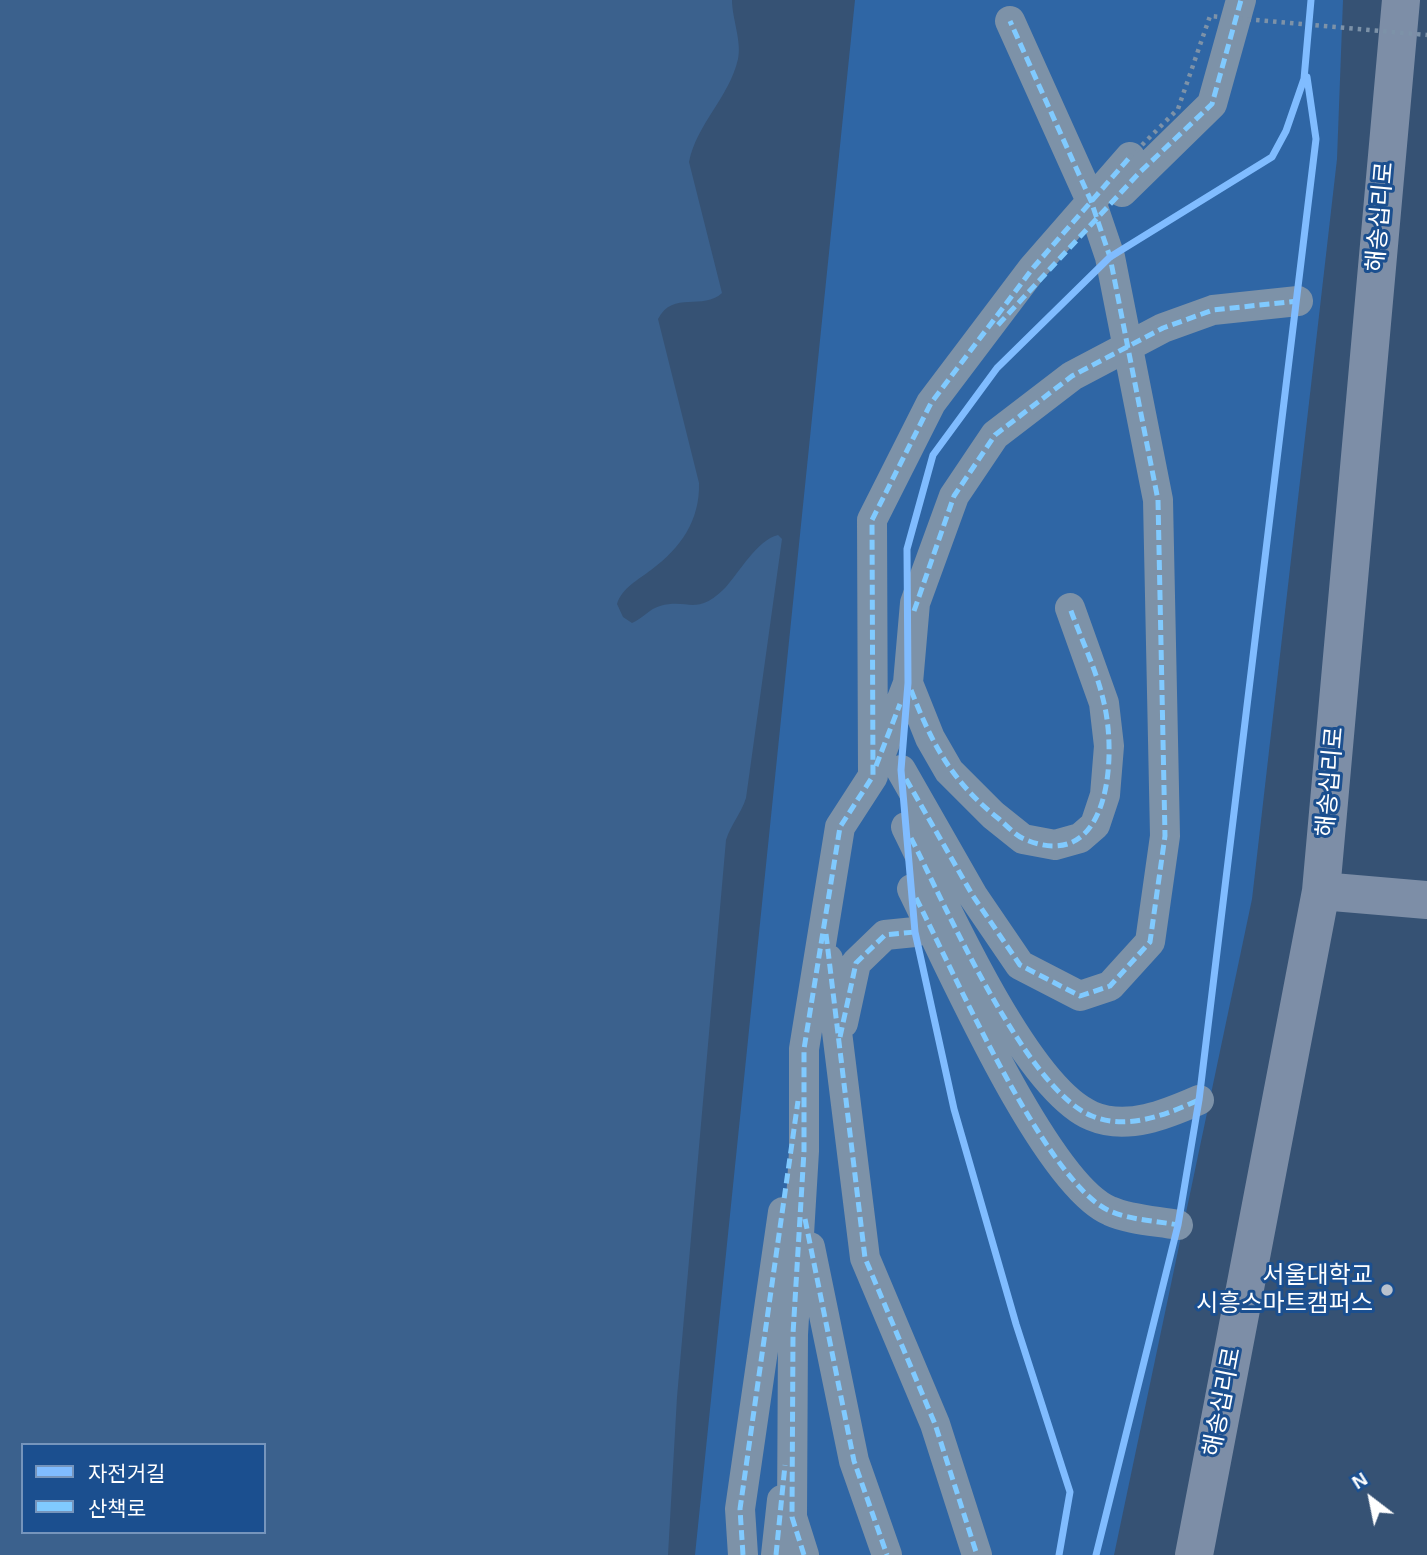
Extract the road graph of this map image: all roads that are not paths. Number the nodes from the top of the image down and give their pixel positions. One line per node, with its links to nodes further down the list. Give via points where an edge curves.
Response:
1 (1241, 0): 5 (street, via 1212,104)
2 (1401, 0): 13 (main road, 해송십리로)
3 (1010, 21): 5 (street)
4 (1130, 157): 5 (street)
5 (1094, 211): 7 (street, via 1110,257); 10 (street, via 1032,268 931,403 872,520)
6 (1298, 301): 7 (street, via 1213,310)
7 (1128, 347): 9 (street, via 1072,376 995,435 954,496 915,603); 10 (street, via 1158,500 1165,836 1150,942 1110,986 1080,996 1020,964)
8 (1070, 608): 9 (street, via 1104,702 1109,746 1105,795 1095,825 1080,838 1055,845 1023,839 993,815 949,771)
9 (908, 683): 10 (street)
10 (887, 773): 15 (street, via 840,827)
11 (906, 827): 19 (street, via 974,961 1037,1068 1063,1098 1092,1116 1122,1122 1161,1117)
12 (912, 889): 21 (street, via 1008,1081 1055,1160 1109,1211)
13 (1321, 891): 14 (main road); 28 (main road, 해송십리로)
14 (1427, 900)
15 (823, 921): 17 (street); 18 (street)
16 (915, 932): 17 (street, via 885,935 856,963)
17 (838, 1047): 27 (street, via 865,1258 936,1424)
18 (804, 1053): 20 (street); 23 (street, via 740,1509)
19 (1199, 1100)
20 (801, 1199): 22 (street); 26 (street, via 854,1461)
21 (1178, 1225)
22 (793, 1396): 24 (street); 25 (street, via 792,1517)
23 (743, 1555)
24 (776, 1555)
25 (804, 1555)
26 (887, 1555)
27 (977, 1555)
28 (1194, 1555)

